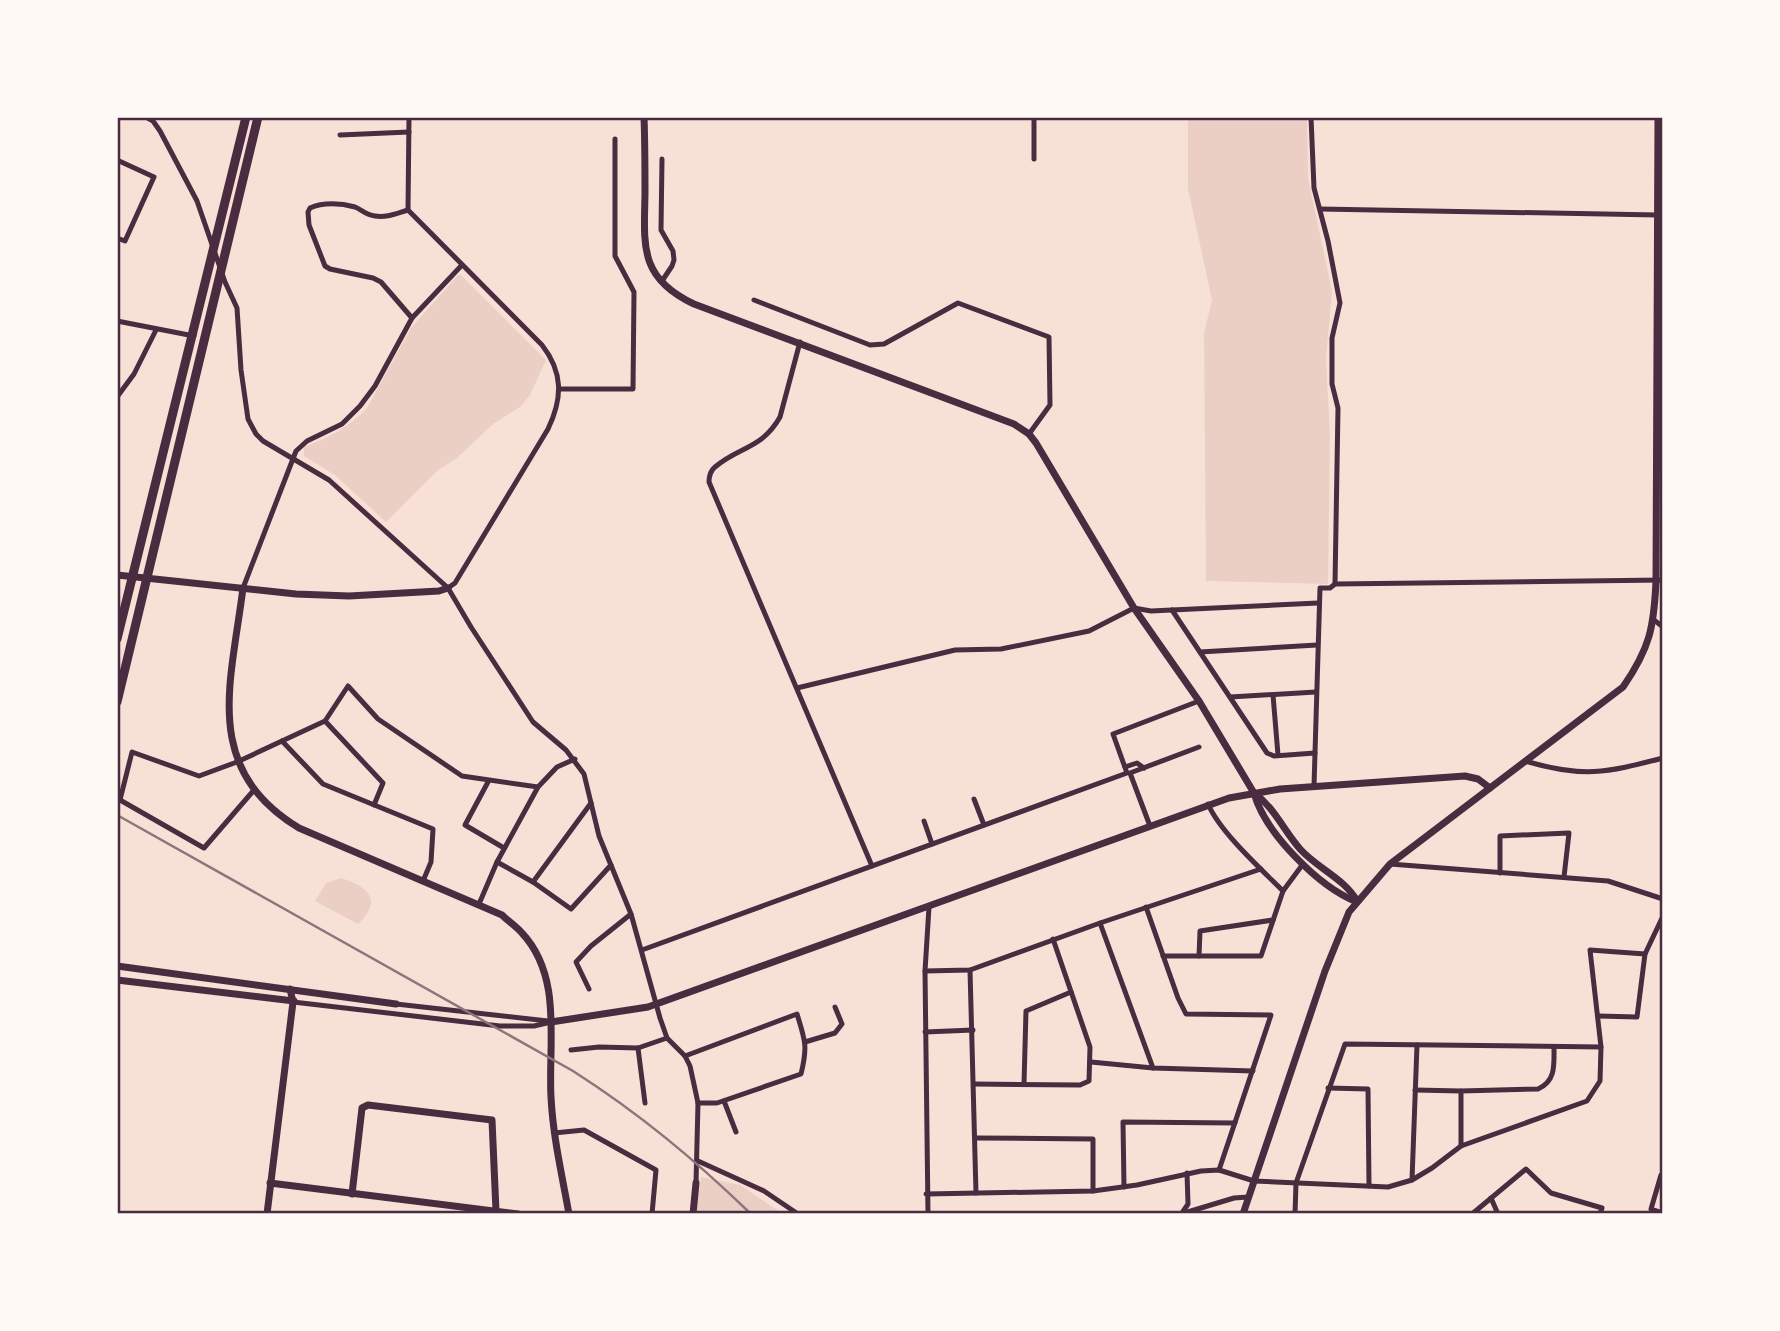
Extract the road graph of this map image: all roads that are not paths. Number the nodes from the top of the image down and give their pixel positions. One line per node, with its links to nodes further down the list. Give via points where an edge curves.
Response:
1 (146, 117): 19 (street, via 160,131 197,201)
2 (246, 117): 19 (highway)
3 (258, 117): 21 (highway)
4 (409, 117): 9 (street)
5 (644, 117): 22 (street, via 643,236 649,260)
6 (1034, 117): 13 (street)
7 (1311, 117): 15 (street, via 1314,188)
8 (1658, 117): 17 (street)
9 (409, 132): 10 (street); 16 (street)
10 (340, 135)
11 (615, 139): 29 (street, via 615,256 634,292 633,389)
12 (662, 159): 22 (street, via 662,230 674,260)
13 (1034, 159)
14 (117, 160): 18 (street, via 154,177 125,241)
15 (1320, 209): 17 (street); 37 (street, via 1340,303 1332,338 1332,384 1338,408)
16 (408, 210): 20 (street); 24 (street, via 378,217 357,208 322,204 310,208 308,219 325,266 381,282)
17 (1658, 215): 36 (street)
18 (117, 238)
19 (215, 252): 21 (street); 27 (highway)
20 (462, 265): 24 (street); 29 (street, via 542,345 556,366)
21 (222, 270): 32 (street, via 239,317 252,427 263,441); 35 (highway)
22 (662, 281): 28 (street, via 694,304)
23 (754, 300): 31 (street, via 870,345 884,344 958,303 1049,337 1050,404)
24 (412, 318): 32 (street, via 360,406 342,424 307,441)
25 (117, 321): 26 (street)
26 (156, 330): 27 (street); 30 (street)
27 (194, 336): 34 (highway)
28 (800, 342): 31 (street, via 1014,424); 48 (street, via 774,427 751,447 714,467 709,482)
29 (560, 388): 39 (street, via 548,429)
30 (117, 397)
31 (1028, 434): 41 (street)
32 (293, 458): 38 (street); 39 (street, via 329,480)
33 (117, 575): 34 (street)
34 (132, 576): 35 (street); 45 (highway)
35 (146, 578): 38 (street); 53 (highway)
36 (1659, 580): 37 (street); 43 (street)
37 (1335, 584): 40 (street, via 1320,588)
38 (243, 588): 39 (street, via 349,596); 62 (street, via 229,699)
39 (448, 588): 60 (street, via 533,722)
40 (1318, 603): 42 (street); 46 (street)
41 (1134, 608): 42 (street); 48 (street, via 1089,631 1001,649 954,650); 52 (street)
42 (1172, 610): 47 (street)
43 (1654, 620): 44 (street); 61 (street, via 1648,645 1623,687)
44 (1663, 627)
45 (117, 639)
46 (1317, 645): 47 (street); 49 (street)
47 (1200, 652): 51 (street)
48 (797, 688): 84 (street)
49 (1316, 692): 50 (street); 57 (street)
50 (1273, 695): 51 (street); 58 (street)
51 (1230, 697): 58 (street, via 1267,753)
52 (1199, 701): 63 (street, via 1113,734); 70 (street)
53 (117, 702)
54 (326, 721): 55 (street); 65 (street, via 348,686 378,719 462,776); 74 (street, via 383,783)
55 (282, 741): 62 (street); 74 (street, via 323,784)
56 (1199, 747): 64 (street)
57 (1315, 753): 58 (street); 66 (street)
58 (1278, 755)
59 (1663, 758): 61 (street, via 1612,771 1580,773)
60 (575, 759): 67 (street, via 557,767); 72 (street)
61 (1525, 761): 68 (street)
62 (237, 762): 69 (street); 69 (street, via 200,776 132,752 120,800 204,848)
63 (1125, 767): 64 (street, via 1136,763); 76 (street, via 1127,773)
64 (1144, 768): 77 (street, via 1130,773)
65 (488, 782): 67 (street); 79 (street, via 465,825)
66 (1314, 786): 68 (street, via 1465,776); 70 (street)
67 (538, 787): 79 (street)
68 (1490, 788): 83 (street)
69 (254, 790): 88 (street, via 279,816 299,828)
70 (1254, 793): 73 (street); 82 (street, via 1258,807); 92 (street, via 1266,802 1299,848 1350,890)
71 (974, 799): 76 (street)
72 (592, 803): 81 (street); 89 (street)
73 (1208, 804): 77 (street); 85 (street)
74 (374, 805): 88 (street, via 433,829 431,862)
75 (924, 821): 78 (street)
76 (984, 825): 78 (street)
77 (1150, 825): 94 (street)
78 (932, 844): 84 (street)
79 (504, 848): 80 (street)
80 (497, 862): 89 (street); 93 (street)
81 (611, 864): 89 (street, via 570,909); 96 (street)
82 (1303, 864): 90 (street); 92 (street)
83 (1390, 864): 86 (street); 92 (street)
84 (872, 866): 101 (street)
85 (1261, 869): 90 (street); 95 (street)
86 (1500, 873): 87 (street); 87 (street, via 1500,836 1569,833)
87 (1564, 877): 91 (street, via 1608,881)
88 (423, 881): 93 (street)
89 (533, 882)
90 (1283, 891): 98 (street)
91 (1663, 898)
92 (1357, 902): 148 (street, via 1341,927)
93 (479, 904): 116 (street, via 523,933 539,957)
94 (929, 907): 107 (street); 116 (street, via 648,1007)
95 (1146, 907): 99 (street); 103 (street)
96 (631, 914): 101 (street); 109 (street, via 576,962)
97 (1663, 916): 102 (street)
98 (1273, 920): 104 (street, via 1200,931); 104 (street, via 1261,956)
99 (1100, 923): 100 (street); 128 (street)
100 (1053, 939): 106 (street); 111 (street)
101 (642, 950): 119 (street)
102 (1645, 954): 115 (street, via 1637,1017); 115 (street, via 1590,950)
103 (1163, 956): 104 (street); 129 (street, via 1186,1014 1271,1015)
104 (1199, 956)
105 (117, 966): 110 (street)
106 (970, 970): 107 (street); 117 (street)
107 (925, 971): 118 (street)
108 (117, 980): 112 (street)
109 (589, 989)
110 (294, 990): 112 (street); 113 (street)
111 (1071, 992): 127 (street); 131 (street, via 1026,1011)
112 (293, 1002): 116 (street, via 500,1026); 149 (street)
113 (396, 1004): 116 (street)
114 (835, 1007): 120 (street, via 842,1024 835,1033)
115 (1598, 1016): 123 (street)
116 (551, 1022): 140 (street)
117 (972, 1030): 118 (street); 130 (street)
118 (925, 1032): 157 (street)
119 (667, 1038): 124 (street); 126 (street)
120 (806, 1042): 126 (street, via 797,1014); 135 (street, via 802,1074)
121 (1417, 1045): 122 (street); 132 (street, via 1345,1044); 133 (street)
122 (1554, 1047): 123 (street); 134 (street, via 1554,1073 1544,1087)
123 (1601, 1047): 142 (street, via 1600,1081 1587,1101)
124 (638, 1048): 125 (street); 136 (street)
125 (571, 1050)
126 (685, 1056): 137 (street)
127 (1091, 1062): 128 (street); 131 (street, via 1086,1084)
128 (1153, 1068): 129 (street)
129 (1253, 1071): 138 (street)
130 (974, 1084): 131 (street); 141 (street)
131 (1024, 1084)
132 (1328, 1088): 151 (street); 152 (street, via 1368,1089)
133 (1415, 1090): 134 (street); 147 (street)
134 (1461, 1091): 142 (street)
135 (724, 1101): 137 (street); 139 (street)
136 (645, 1103)
137 (698, 1103): 143 (street)
138 (1235, 1123): 144 (street); 153 (street, via 1123,1122)
139 (736, 1132)
140 (554, 1133): 164 (street); 165 (street, via 584,1130 656,1170)
141 (975, 1138): 154 (street, via 1093,1139); 155 (street)
142 (1461, 1146): 147 (street)
143 (698, 1161): 150 (street); 167 (street, via 753,1185)
144 (1219, 1170): 145 (street); 148 (street)
145 (1187, 1173): 153 (street); 169 (street, via 1188,1204)
146 (1663, 1176): 161 (street, via 1651,1209)
147 (1412, 1180): 152 (street, via 1388,1187)
148 (1254, 1181): 151 (street); 158 (street)
149 (270, 1183): 156 (street); 162 (street)
150 (696, 1183): 166 (street)
151 (1296, 1183): 152 (street); 171 (street)
152 (1369, 1186)
153 (1124, 1187): 154 (street)
154 (1093, 1191): 155 (street)
155 (976, 1193): 157 (street)
156 (352, 1194): 160 (street); 160 (street, via 362,1108 368,1105 492,1120)
157 (926, 1194): 168 (street)
158 (1248, 1197): 169 (street); 170 (street)
159 (1491, 1198): 172 (street); 173 (street); 174 (street, via 1526,1169 1551,1193 1602,1208)
160 (496, 1212): 163 (street)
161 (1663, 1213)
162 (267, 1214)
163 (518, 1214)
164 (569, 1214)
165 (652, 1214)
166 (693, 1214)
167 (798, 1214)
168 (928, 1214)
169 (1181, 1214)
170 (1243, 1214)
171 (1295, 1214)
172 (1472, 1214)
173 (1498, 1214)
174 (1600, 1214)

